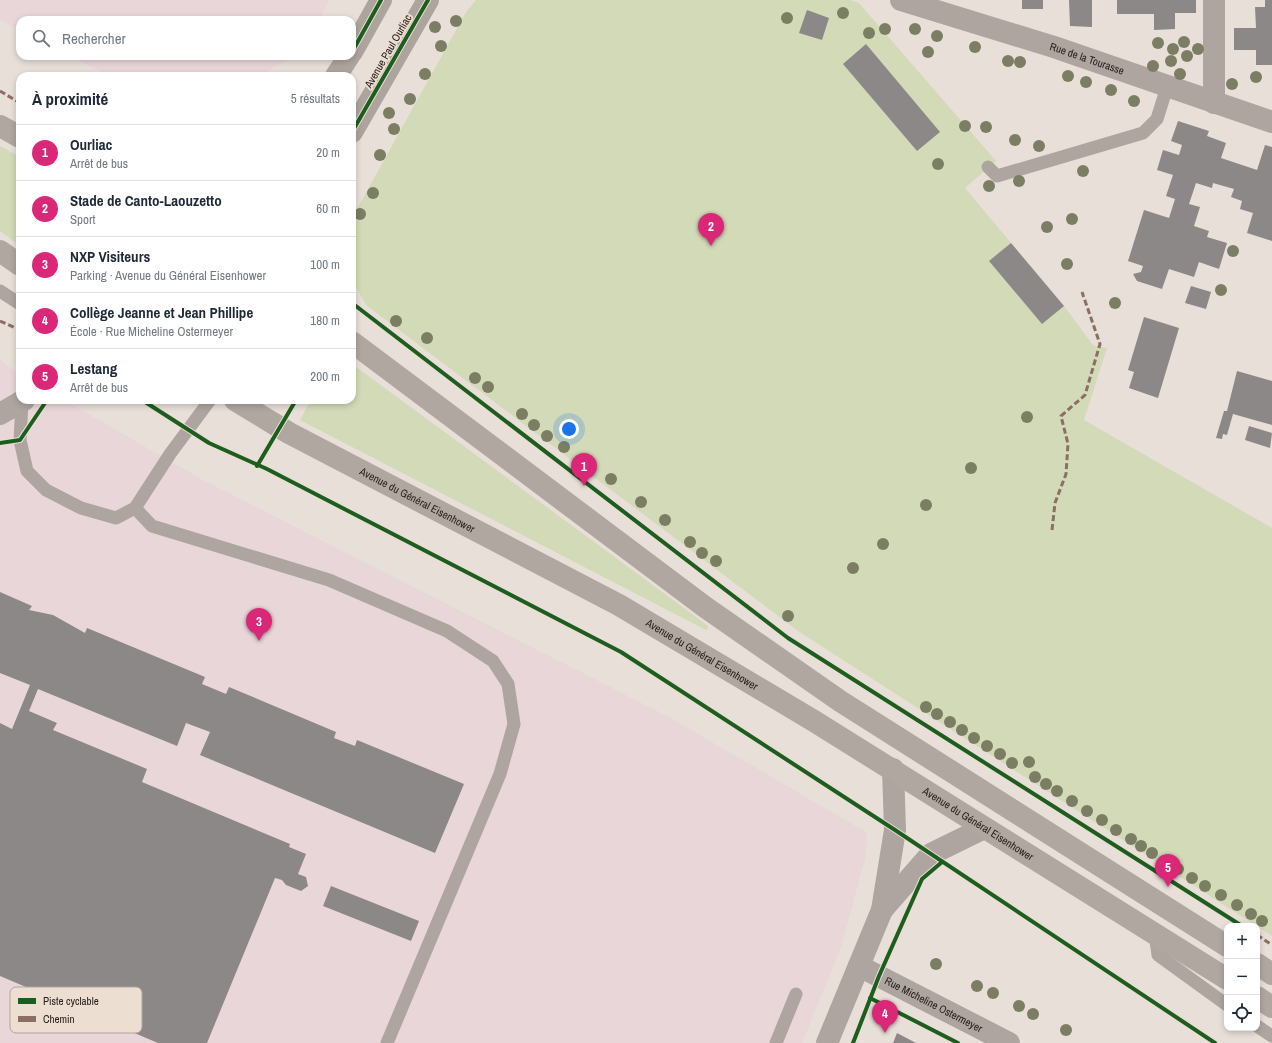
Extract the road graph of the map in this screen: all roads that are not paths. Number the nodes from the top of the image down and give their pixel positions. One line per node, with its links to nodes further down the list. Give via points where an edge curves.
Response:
1 (382, 0): 5 (main road)
2 (428, 0): 11 (main road, Avenue Paul Ourliac)
3 (901, 0): 8 (street, Rue de la Tourasse)
4 (1214, 0): 9 (street)
5 (356, 45)
6 (346, 60): 7 (main road)
7 (339, 72)
8 (1167, 87): 9 (street, Rue de la Tourasse); 14 (lane, via 1157,119 1143,133 997,176)
9 (1214, 103): 10 (street, Rue de la Tourasse)
10 (1272, 122)
11 (356, 125)
12 (0, 126): 13 (main road)
13 (16, 135)
14 (988, 167)
15 (0, 251): 16 (main road)
16 (16, 262)
17 (0, 291): 18 (lane)
18 (16, 301)
19 (356, 345): 30 (main road, via 705,607 833,697)
20 (18, 404): 24 (street)
21 (23, 404): 25 (lane, via 20,440 27,471 46,490 81,508 116,518)
22 (207, 404): 25 (lane, via 170,454)
23 (242, 404): 26 (main road, Avenue du Général Eisenhower, via 289,433 619,605)
24 (0, 414)
25 (135, 508): 41 (lane, via 152,526 329,580 447,631 493,660 508,684 514,724 500,774)
26 (893, 769): 27 (main road, Avenue du Général Eisenhower); 28 (street, via 895,830)
27 (984, 828): 28 (street, via 931,854); 29 (main road, Avenue du Général Eisenhower)
28 (882, 910): 31 (street)
29 (1155, 934): 34 (main road, Avenue du Général Eisenhower); 37 (lane, via 1158,955)
30 (1224, 944)
31 (859, 966): 43 (street); 44 (street, Rue Micheline Ostermeyer)
32 (1260, 966): 33 (main road)
33 (1272, 974)
34 (1224, 976)
35 (796, 994): 42 (lane)
36 (1260, 999): 38 (main road)
37 (1224, 1003)
38 (1272, 1007)
39 (1260, 1028): 40 (lane)
40 (1272, 1036)
41 (387, 1043)
42 (776, 1043)
43 (827, 1043)
44 (1009, 1043)

